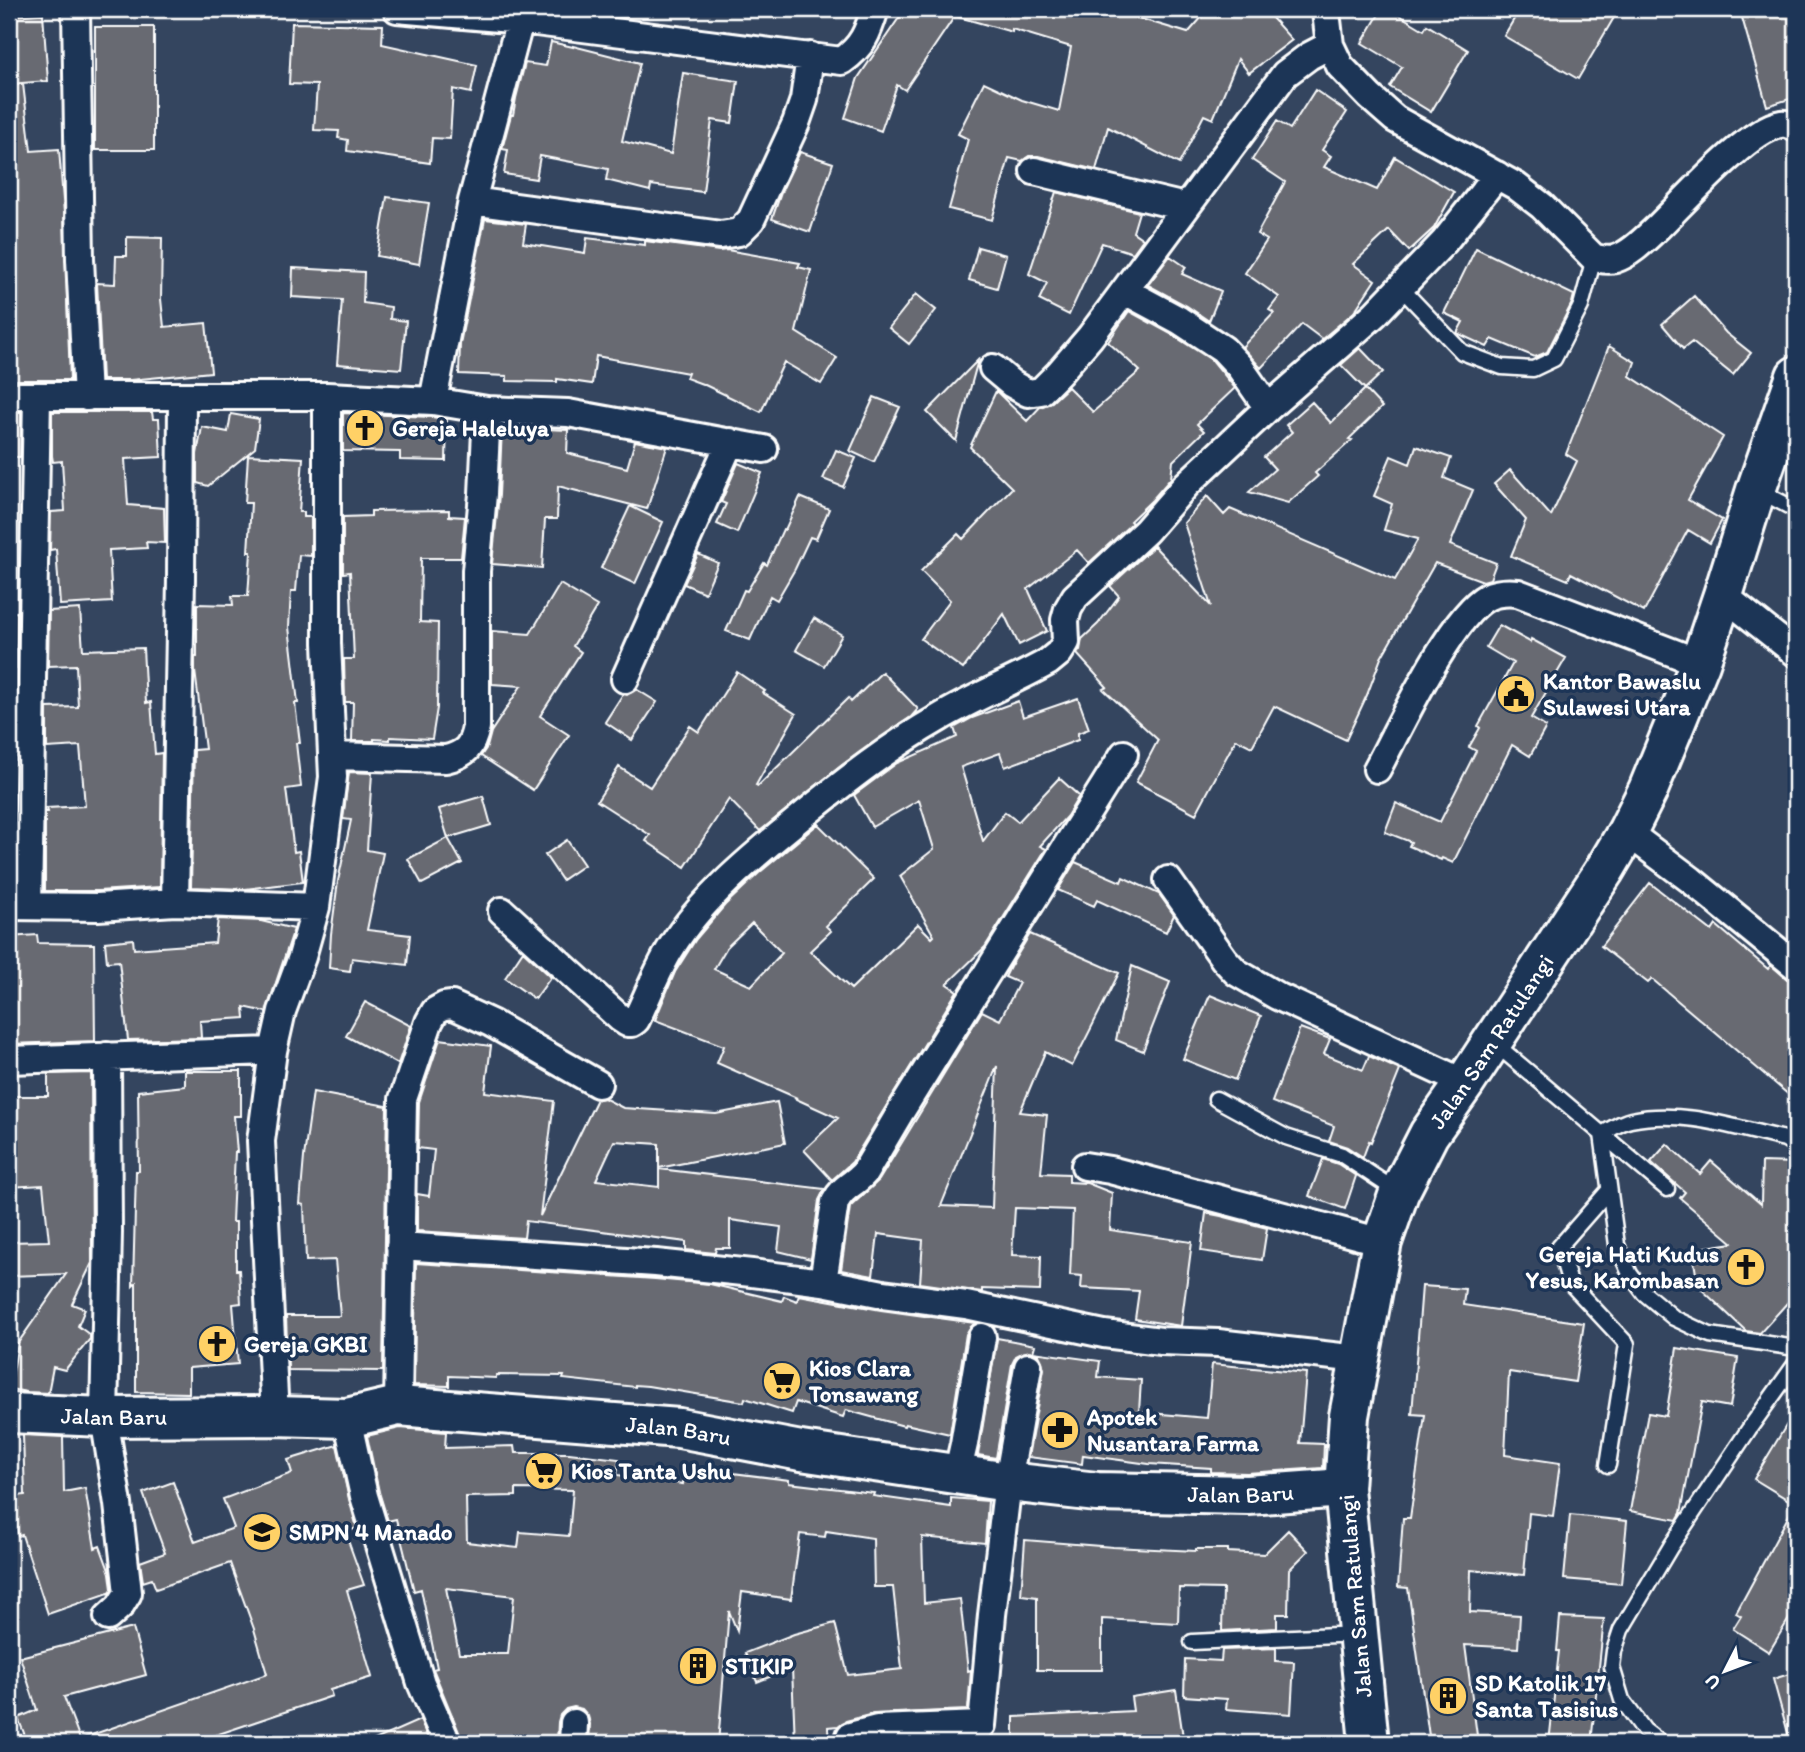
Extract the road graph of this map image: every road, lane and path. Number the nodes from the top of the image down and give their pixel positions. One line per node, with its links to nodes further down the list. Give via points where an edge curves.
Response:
1 (76, 9): 21 (street)
2 (397, 9): 5 (street)
3 (875, 9): 7 (street, via 855,52 842,61)
4 (1327, 9): 6 (street)
5 (521, 14): 7 (street); 11 (street)
6 (1330, 45): 10 (street, via 1340,66 1395,119); 12 (street, via 1285,74)
7 (810, 56): 11 (street, via 796,122 751,220 739,232 721,235)
8 (1796, 128): 13 (street, via 1782,124 1745,143 1631,251 1614,260)
9 (1034, 171): 12 (street)
10 (1497, 175): 13 (street, via 1542,206); 14 (street)
11 (472, 201): 23 (street)
12 (1185, 207): 15 (street)
13 (1594, 258): 14 (lane, via 1581,306 1554,359 1533,369 1502,367 1462,352)
14 (1401, 288): 24 (street)
15 (1125, 291): 16 (street, via 1041,391 1028,393); 24 (street, via 1223,349)
16 (993, 368)
17 (1796, 376): 28 (main road, Jalan Sam Ratulangi)
18 (9, 396): 19 (street)
19 (37, 396): 21 (street); 40 (street)
20 (327, 396): 22 (street); 23 (street); 35 (street, via 327,643)
21 (87, 397): 22 (street)
22 (182, 397): 39 (street)
23 (433, 401): 25 (street)
24 (1268, 408): 42 (street, via 1075,597 1065,620 1066,642 1059,653 901,741 758,852 714,895 671,948 632,1023 621,1019)
25 (487, 410): 26 (street, via 568,413); 35 (street, via 476,571 477,727 472,744 446,759)
26 (730, 442): 27 (street); 33 (street)
27 (764, 449)
28 (1756, 490): 29 (lane); 30 (main road, Jalan Sam Ratulangi)
29 (1796, 510)
30 (1723, 595): 31 (street); 32 (main road, Jalan Sam Ratulangi)
31 (1796, 653)
32 (1700, 663): 36 (street, via 1518,593 1486,598 1452,635); 37 (main road, Jalan Sam Ratulangi)
33 (625, 679)
34 (1124, 754): 59 (street, via 866,1172 840,1193)
35 (333, 756): 41 (street)
36 (1377, 769)
37 (1627, 832): 43 (street); 44 (main road, Jalan Sam Ratulangi)
38 (1167, 880): 48 (street, via 1236,972 1277,996)
39 (175, 902): 40 (street); 41 (street)
40 (19, 906)
41 (316, 907): 45 (street)
42 (502, 911)
43 (1796, 966)
44 (1492, 1041): 48 (main road, Jalan Sam Ratulangi); 51 (lane)
45 (273, 1051): 46 (street); 67 (street, via 261,1141)
46 (107, 1056): 47 (street); 68 (street)
47 (9, 1060)
48 (1465, 1083): 56 (main road, Jalan Sam Ratulangi, via 1429,1134)
49 (598, 1084): 58 (street, via 452,1005 435,1012 403,1099)
50 (1216, 1099): 56 (lane, via 1286,1137 1342,1155)
51 (1602, 1134): 52 (lane, via 1629,1120 1662,1116 1702,1119 1785,1139); 54 (lane); 55 (lane)
52 (1796, 1146)
53 (1085, 1166): 57 (street)
54 (1667, 1189)
55 (1609, 1190): 61 (lane, via 1617,1245 1644,1293 1674,1318 1710,1335); 70 (lane, via 1559,1247 1570,1283 1627,1344)
56 (1399, 1193): 57 (main road, Jalan Sam Ratulangi)
57 (1382, 1242): 62 (main road, Jalan Sam Ratulangi)
58 (400, 1246): 59 (street, via 656,1263); 65 (street)
59 (823, 1282): 62 (street, via 1104,1334)
60 (982, 1337): 71 (street)
61 (1796, 1348)
62 (1359, 1359): 73 (main road, Jalan Sam Ratulangi)
63 (1796, 1363): 81 (lane, via 1620,1630 1612,1667 1622,1700 1644,1730)
64 (1028, 1367): 72 (street)
65 (398, 1406): 69 (main road, Jalan Baru); 71 (main road, Jalan Baru, via 680,1428)
66 (9, 1413): 68 (main road, Jalan Baru)
67 (275, 1416): 68 (main road, Jalan Baru); 69 (main road, Jalan Baru)
68 (104, 1417): 74 (street, via 128,1593)
69 (347, 1419): 78 (street, via 364,1496 421,1683)
70 (1608, 1465)
71 (957, 1475): 72 (main road, Jalan Baru)
72 (1008, 1482): 73 (main road, Jalan Baru, via 1097,1492 1248,1495); 77 (street)
73 (1344, 1488): 75 (main road, Jalan Sam Ratulangi)
74 (108, 1617)
75 (1357, 1634): 76 (lane); 80 (main road, Jalan Sam Ratulangi)
76 (1192, 1642)
77 (982, 1734): 79 (street, via 877,1729 850,1737)
78 (447, 1743)
79 (848, 1743)
80 (1368, 1743)
81 (1661, 1743)

